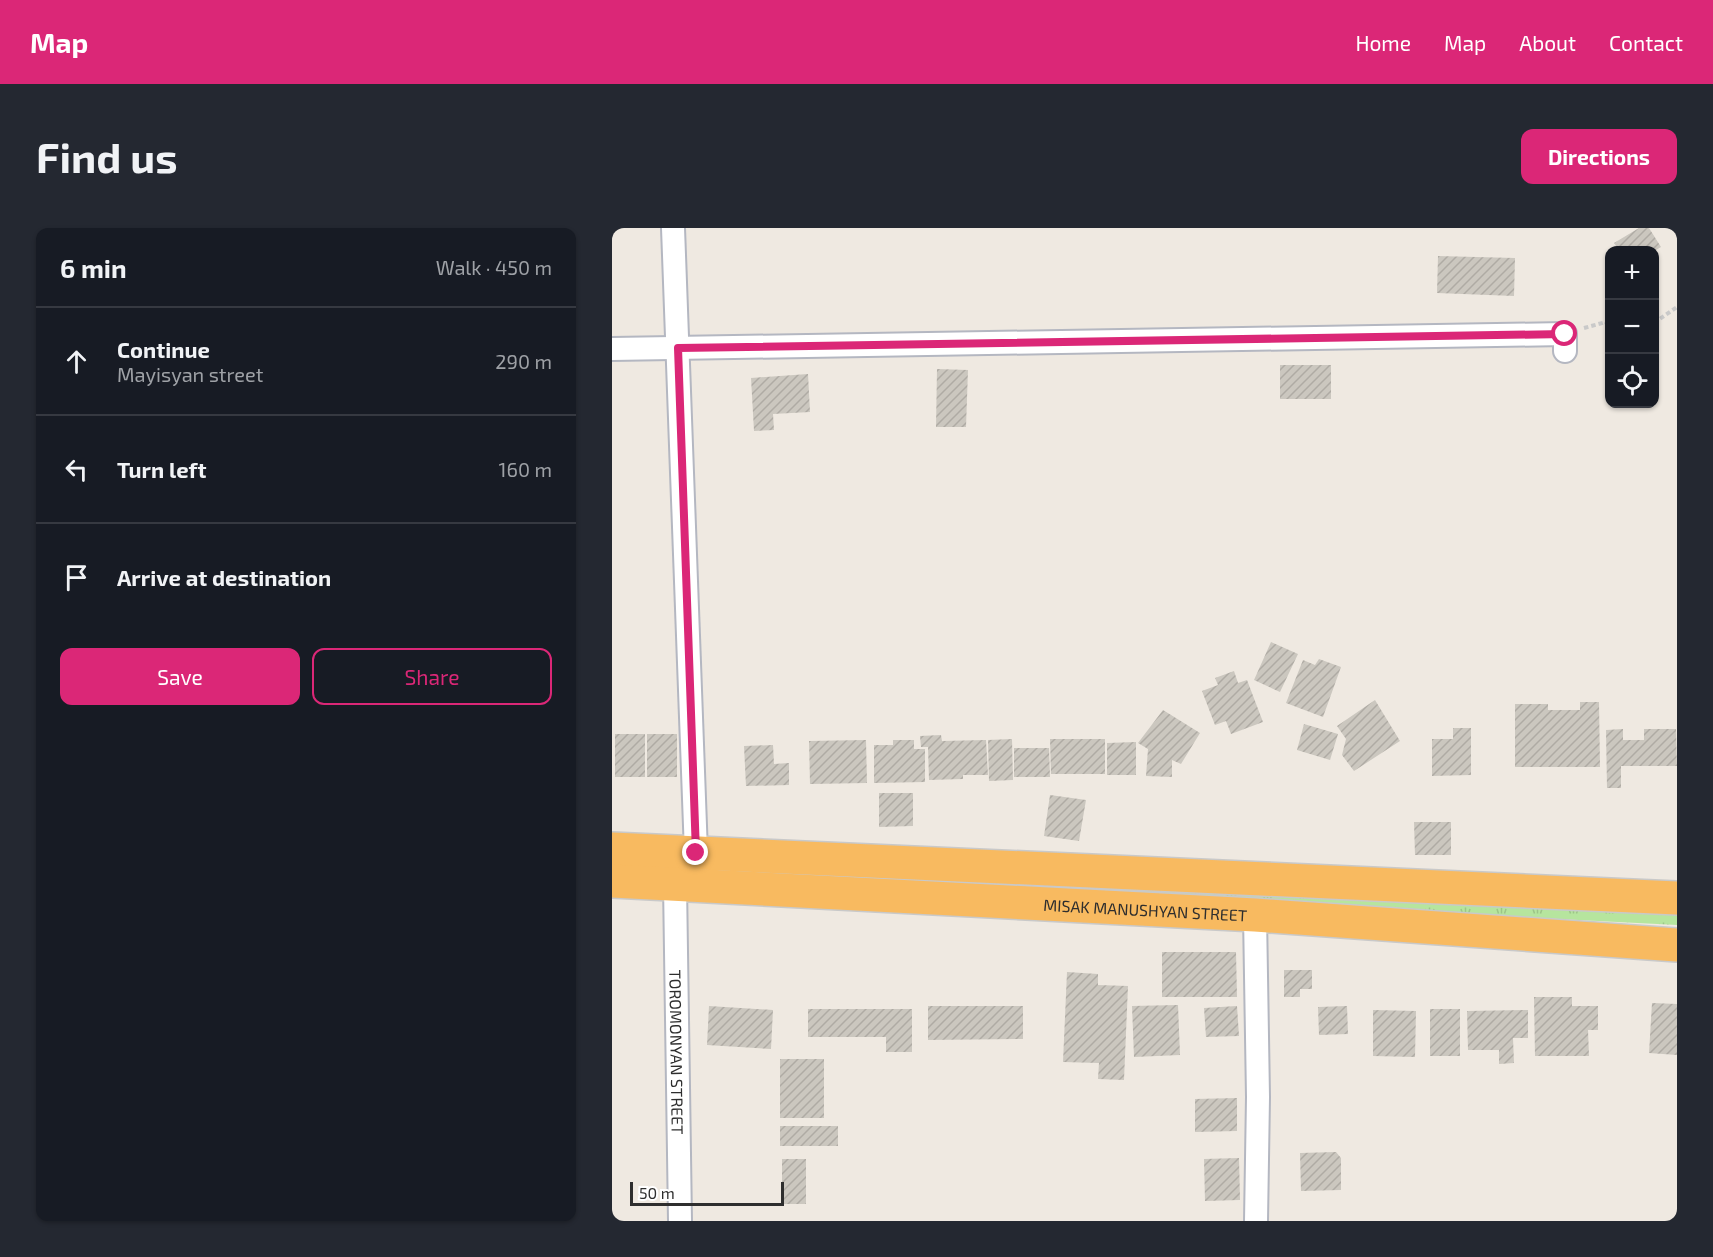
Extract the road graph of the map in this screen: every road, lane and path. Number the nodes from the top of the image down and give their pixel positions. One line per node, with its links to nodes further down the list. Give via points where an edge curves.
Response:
1 (673, 228): 6 (street)
2 (1677, 307): 3 (path)
3 (1659, 320)
4 (1605, 322): 5 (path)
5 (1565, 342): 6 (street)
6 (678, 348): 7 (street); 9 (street)
7 (612, 349)
8 (612, 849): 9 (highway)
9 (696, 853): 12 (highway)
10 (612, 881): 11 (highway, MISAK MANUSHYAN STREET)
11 (675, 884): 13 (highway, MISAK MANUSHYAN STREET); 15 (street, TOROMONYAN STREET)
12 (1677, 898)
13 (1255, 915): 14 (highway, MISAK MANUSHYAN STREET); 16 (street)
14 (1677, 945)
15 (680, 1221)
16 (1256, 1221)

